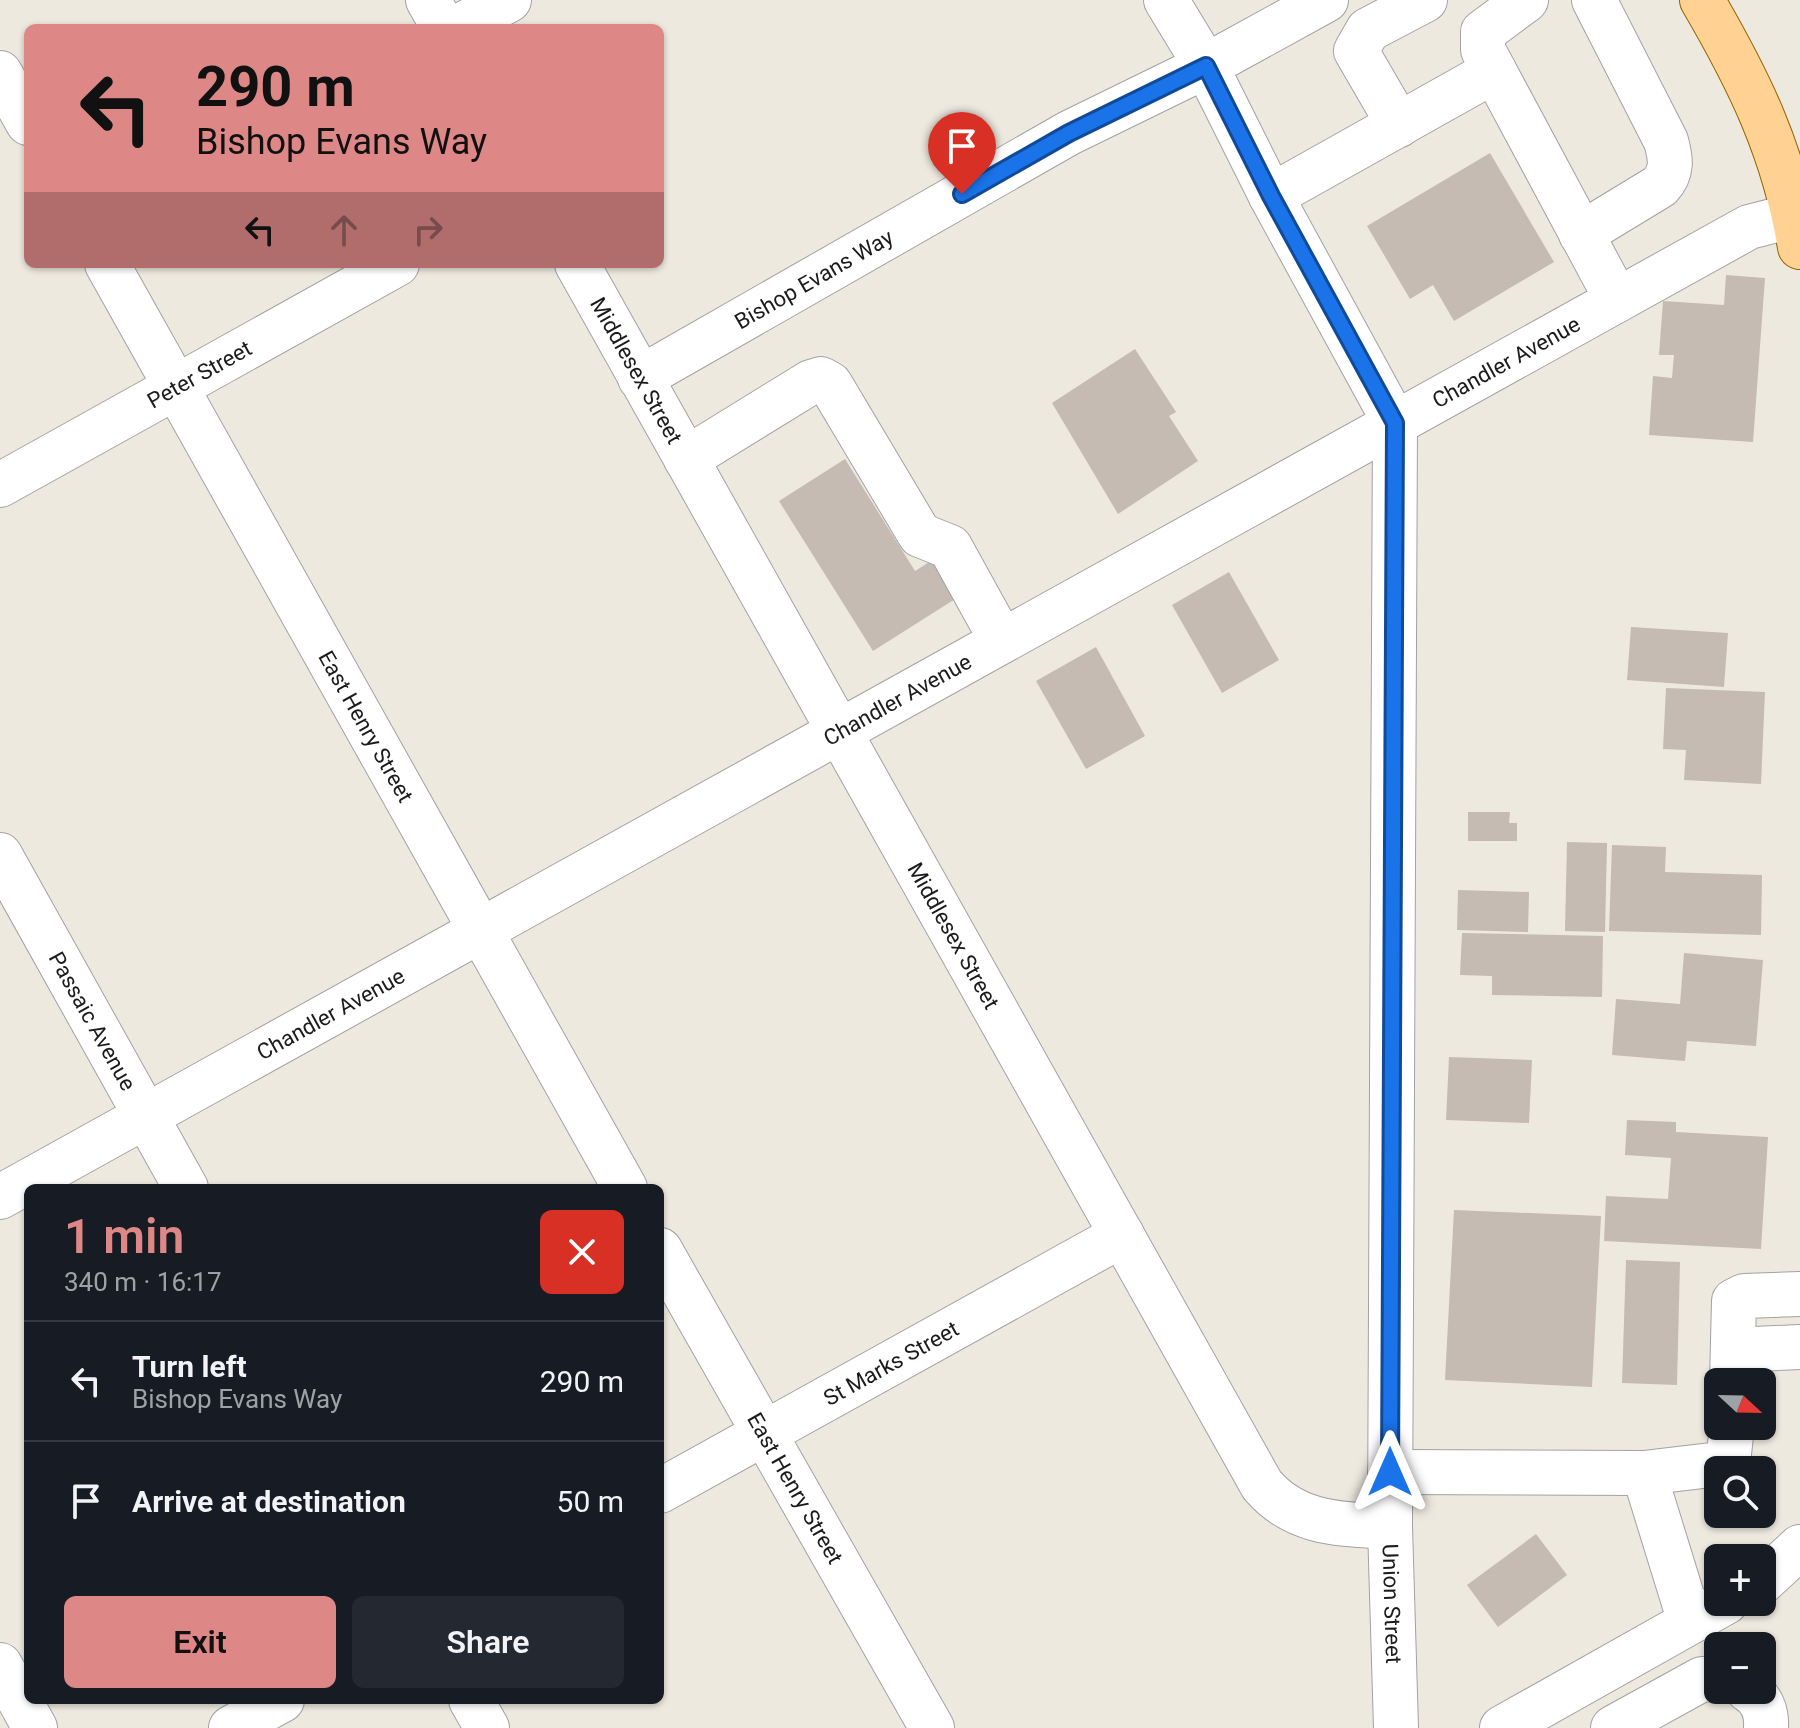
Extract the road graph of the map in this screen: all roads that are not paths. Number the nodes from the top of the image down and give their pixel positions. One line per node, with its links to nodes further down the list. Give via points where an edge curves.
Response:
1 (428, 0): 9 (street)
2 (509, 0): 10 (street)
3 (1166, 0): 11 (street, Union Street)
4 (1326, 0): 11 (street, Bishop Evans Way)
5 (1425, 0): 15 (street, via 1368,30 1356,51)
6 (1594, 0): 18 (street, via 1666,141 1671,162 1660,186)
7 (1702, 0): 17 (main road, via 1750,82)
8 (1504, 7): 12 (street, via 1483,32 1483,50)
9 (442, 24)
10 (464, 24)
11 (1206, 66): 16 (street, Union Street); 23 (street, Bishop Evans Way, via 1069,133)
12 (1494, 71): 15 (street); 18 (street)
13 (0, 73): 14 (street)
14 (24, 116)
15 (1399, 125): 16 (street)
16 (1271, 196): 25 (street, Union Street)
17 (1798, 225): 22 (street, Chandler Avenue, via 1749,227)
18 (1581, 234): 22 (street)
19 (109, 268): 24 (street, East Henry Street)
20 (390, 268): 24 (street, Peter Street)
21 (579, 268): 23 (street, Middlesex Street)
22 (1617, 300): 25 (street, Chandler Avenue)
23 (640, 378): 26 (street, Middlesex Street)
24 (176, 387): 27 (street, Peter Street); 31 (street, East Henry Street)
25 (1395, 423): 28 (street, Chandler Avenue); 43 (street, Union Street)
26 (686, 459): 28 (street, via 811,382 821,379 830,384 920,535 950,547); 29 (street, Middlesex Street)
27 (0, 485)
28 (1002, 641): 29 (street, Chandler Avenue)
29 (839, 732): 31 (street, Chandler Avenue); 36 (street, Middlesex Street)
30 (0, 855): 32 (street, Passaic Avenue)
31 (481, 930): 32 (street, Chandler Avenue); 34 (street, East Henry Street)
32 (146, 1116): 33 (street, Passaic Avenue); 35 (street, Chandler Avenue)
33 (184, 1184)
34 (623, 1184)
35 (0, 1197)
36 (1122, 1235): 41 (street, St Marks Street); 46 (street, Middlesex Street, via 1273,1498 1312,1519)
37 (664, 1257): 41 (street, East Henry Street)
38 (1800, 1294): 40 (street, via 1734,1301)
39 (1800, 1347): 40 (street)
40 (1732, 1366)
41 (763, 1434): 45 (street, St Marks Street); 59 (street, East Henry Street)
42 (1732, 1440): 44 (street, via 1728,1463)
43 (1390, 1472): 44 (street); 46 (street, Union Street)
44 (1644, 1473): 49 (street)
45 (664, 1489)
46 (1390, 1527): 60 (street, Union Street)
47 (1800, 1547): 48 (street)
48 (1776, 1569)
49 (1704, 1603)
50 (1704, 1614): 61 (street)
51 (0, 1665): 56 (street)
52 (1704, 1679): 62 (street)
53 (275, 1704): 57 (street)
54 (473, 1704): 58 (street)
55 (1761, 1704): 63 (street)
56 (35, 1728)
57 (231, 1728)
58 (487, 1728)
59 (932, 1728)
60 (1396, 1728)
61 (1502, 1728)
62 (1613, 1728)
63 (1766, 1728)

